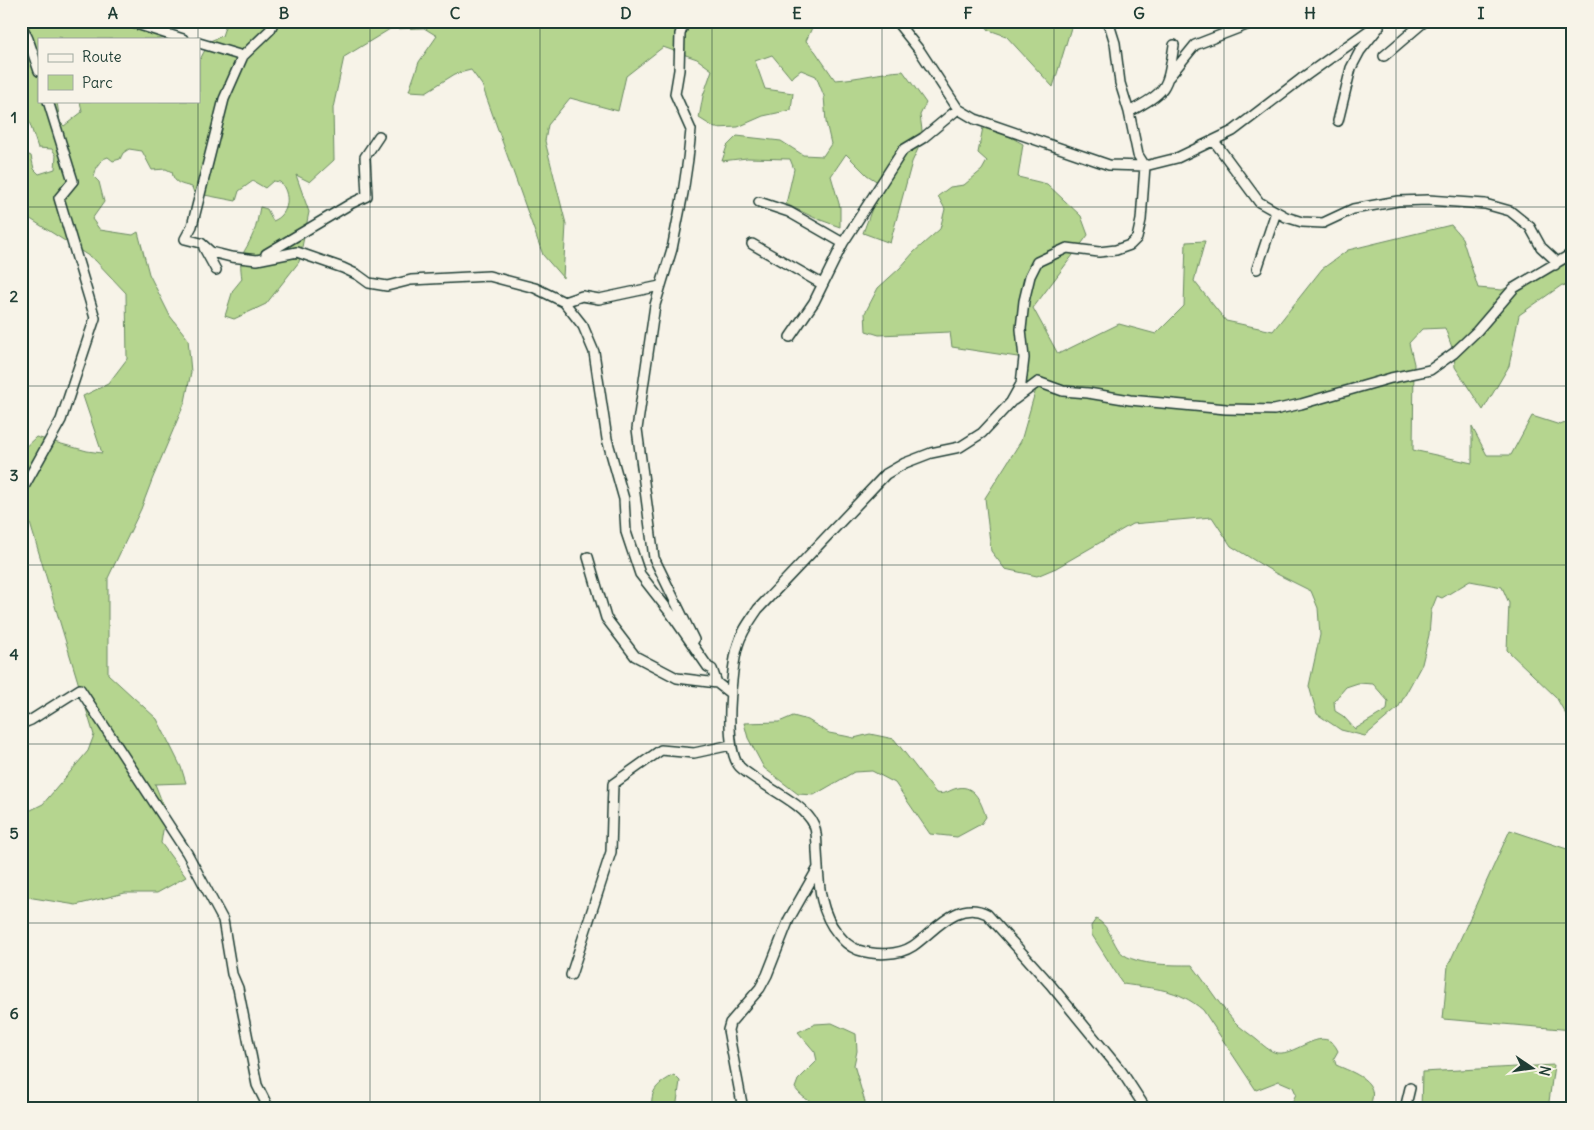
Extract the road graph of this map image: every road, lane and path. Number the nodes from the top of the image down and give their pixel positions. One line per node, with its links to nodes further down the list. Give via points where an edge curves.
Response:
1 (127, 21): 10 (street)
2 (274, 21): 13 (street, via 270,30)
3 (685, 21): 35 (street, via 680,34 675,94 691,130 672,250)
4 (896, 21): 18 (street)
5 (1105, 21): 19 (street, via 1115,43 1120,83)
6 (1257, 21): 16 (street, via 1195,45)
7 (1383, 21): 20 (street, via 1360,50 1351,68); 22 (street, via 1233,131)
8 (1425, 21): 14 (street)
9 (21, 24): 15 (street)
10 (181, 38)
11 (200, 43): 13 (street)
12 (1174, 45): 16 (street)
13 (244, 56): 27 (street, via 224,99 192,226 185,239)
14 (1384, 56)
15 (38, 68)
16 (1169, 77): 19 (street, via 1163,90 1154,98)
17 (48, 102): 39 (street, via 72,182 59,198 95,318 61,420)
18 (958, 109): 23 (street, via 975,119 1109,165); 26 (street, via 903,150)
19 (1129, 112): 23 (street, via 1138,155)
20 (1338, 121)
21 (379, 136): 30 (street, via 365,157 367,196)
22 (1214, 141): 23 (street, via 1177,158); 25 (street, via 1259,202)
23 (1145, 166): 38 (street, via 1141,220 1137,238 1130,245 1099,252 1067,248 1037,262 1024,301 1021,384)
24 (759, 202): 26 (street, via 790,212)
25 (1276, 212): 31 (street, via 1302,222 1323,223 1353,209 1398,201 1485,204 1510,211 1530,227); 32 (street)
26 (843, 243): 34 (street)
27 (201, 244): 30 (street, via 211,252); 33 (street)
28 (752, 244): 34 (street)
29 (1573, 253): 31 (street)
30 (257, 260): 36 (street, via 297,252 343,268 369,283 386,286 411,280 489,276 535,288)
31 (1555, 265): 38 (street, via 1514,288 1454,353 1430,370 1301,404 1274,410 1226,409 1063,391 1038,382)
32 (1258, 269)
33 (216, 270)
34 (822, 284): 37 (street)
35 (660, 286): 36 (street, via 599,299 582,296); 41 (street, via 637,429 654,558)
36 (564, 302): 41 (street, via 583,326 594,352 607,439 624,499 626,532 640,574)
37 (790, 337)
38 (1011, 402): 43 (street, via 982,433 960,446 905,463 886,474 858,501 748,623 735,656)
39 (21, 492)
40 (588, 556): 42 (street, via 606,618 635,656 677,678)
41 (708, 667): 42 (street, via 712,669)
42 (717, 683): 43 (street)
43 (731, 694): 45 (street)
44 (21, 724): 49 (street, via 80,689 181,845 223,920 257,1085)
45 (731, 745): 46 (street, via 742,769 810,817 815,828); 47 (street, via 694,754 661,750 612,784 611,852)
46 (818, 868): 50 (street, via 789,918 764,982 730,1023 728,1030); 51 (street, via 827,918 847,945 858,950 882,954 903,950 954,914 979,910 987,914 1122,1072)
47 (571, 975)
48 (1410, 1088): 52 (street)
49 (269, 1109)
50 (743, 1109)
51 (1146, 1109)
52 (1405, 1109)

